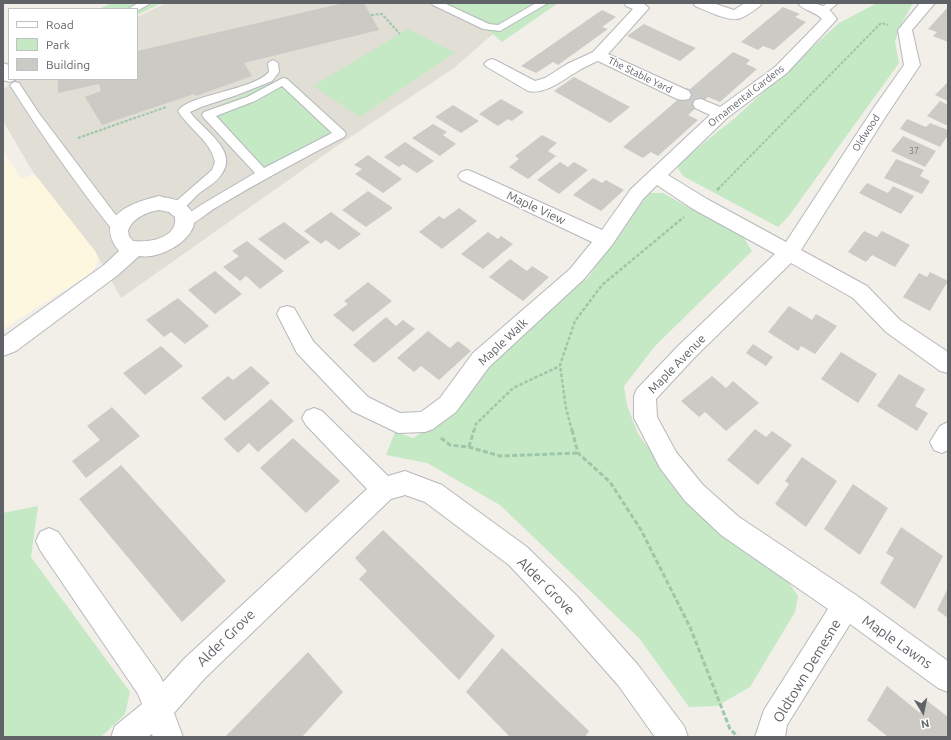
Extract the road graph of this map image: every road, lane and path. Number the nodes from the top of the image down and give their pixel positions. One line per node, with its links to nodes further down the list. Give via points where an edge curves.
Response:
1 (146, 3): 10 (lane)
2 (436, 3): 3 (lane, via 487,27 500,28)
3 (543, 3)
4 (631, 3): 14 (street, The Stable Yard, via 642,8)
5 (700, 3): 6 (street, via 736,15)
6 (754, 3)
7 (806, 3): 8 (street, Ornamental Gardens)
8 (828, 7): 22 (street, Ornamental Gardens, via 830,19 781,70)
9 (925, 7): 12 (street)
10 (135, 8)
11 (371, 15): 13 (path, via 382,14)
12 (905, 30): 26 (path, via 881,23 729,179); 31 (street, Oldwood, via 912,65)
13 (400, 34)
14 (598, 55): 16 (street, The Stable Yard, via 551,81 534,87); 19 (street, The Stable Yard)
15 (272, 63): 18 (lane, via 274,72 268,79)
16 (492, 64)
17 (12, 80): 28 (lane, via 38,121 96,200)
18 (233, 93): 20 (lane); 27 (lane, via 197,104 184,111 188,119 222,156 222,161 220,169 211,180 194,191)
19 (683, 95)
20 (251, 99): 23 (lane, via 208,115); 23 (lane, via 283,81 340,134)
21 (701, 104): 22 (street)
22 (721, 114): 25 (street, Ornamental Gardens)
23 (263, 174): 27 (lane, via 205,208)
24 (467, 176): 29 (street, Maple View)
25 (656, 176): 26 (street); 29 (street, Maple Walk, via 637,194)
26 (700, 204): 31 (street); 35 (path, via 602,285 575,321)
27 (181, 215): 28 (street, via 169,204 148,205); 30 (street, via 180,234 168,244 145,250)
28 (124, 222): 30 (street, via 119,236 127,247)
29 (605, 240): 37 (street, Maple Walk, via 567,284 481,360 448,405)
30 (135, 249): 33 (street, via 111,270)
31 (789, 253): 34 (street, via 860,292 893,326); 42 (street, Maple Avenue, via 645,396 646,418 668,460 694,493 730,526)
32 (287, 314): 37 (street, via 305,347 360,404 398,423)
33 (3, 347)
34 (948, 364)
35 (560, 365): 38 (path, via 513,388 476,424); 39 (path, via 566,408)
36 (314, 418): 40 (street)
37 (425, 422): 38 (path, via 435,434 450,445)
38 (469, 447): 39 (path, via 500,456)
39 (578, 453): 48 (path, via 610,482 640,530 690,627 730,729)
40 (384, 489): 44 (street, Alder Grove, via 195,668); 47 (street, Alder Grove, via 405,483 433,493 518,556 628,674)
41 (49, 541): 44 (street, via 150,686)
42 (846, 605): 43 (street, Maple Lawns); 49 (street, Oldtown Demesne, via 774,720)
43 (948, 678)
44 (159, 708): 45 (street, Alder Grove); 46 (street)
45 (126, 737)
46 (168, 737)
47 (674, 737)
48 (738, 737)
49 (770, 737)

